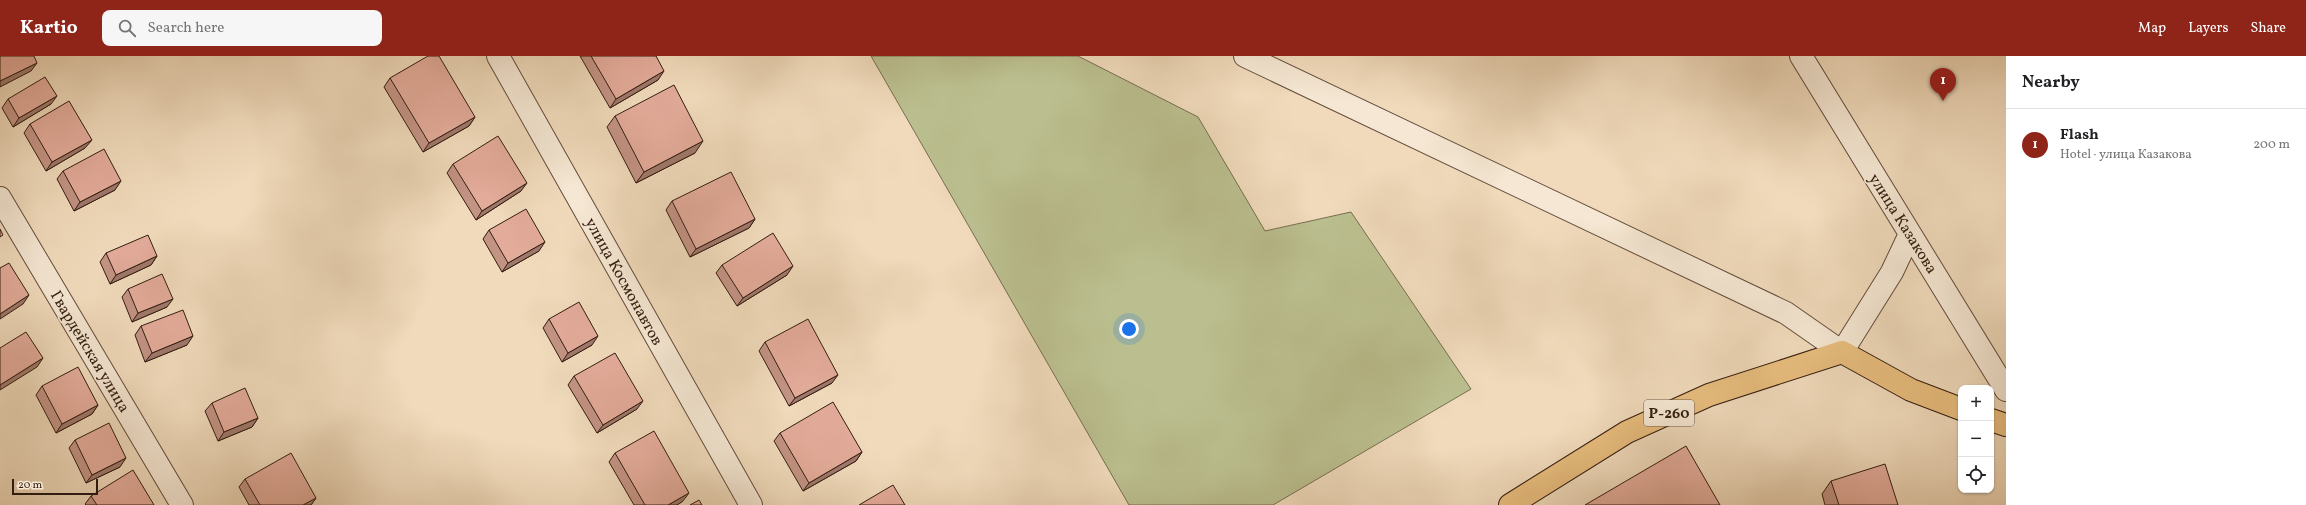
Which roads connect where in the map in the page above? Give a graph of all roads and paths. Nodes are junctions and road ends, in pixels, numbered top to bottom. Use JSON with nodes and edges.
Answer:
{"nodes":[{"id":1,"x":498,"y":56,"type":"edge"},
{"id":2,"x":1245,"y":56,"type":"edge"},
{"id":3,"x":1801,"y":56,"type":"edge"},
{"id":4,"x":0,"y":198,"type":"edge"},
{"id":5,"x":1910,"y":234,"type":"junction"},
{"id":6,"x":1842,"y":352,"type":"junction"},
{"id":7,"x":2006,"y":390,"type":"edge"},
{"id":8,"x":1958,"y":407,"type":"edge"},
{"id":9,"x":1994,"y":421,"type":"edge"},
{"id":10,"x":2006,"y":425,"type":"edge"},
{"id":11,"x":182,"y":505,"type":"edge"},
{"id":12,"x":751,"y":505,"type":"edge"},
{"id":13,"x":1510,"y":505,"type":"edge"}],
"edges":[{"from":1,"to":12,"type":"street","name":"улица Космонавтов"},
{"from":2,"to":6,"type":"street"},
{"from":3,"to":5,"type":"street","name":"улица Казакова"},
{"from":4,"to":11,"type":"street","name":"Гвардейская улица"},
{"from":5,"to":6,"type":"street"},
{"from":5,"to":7,"type":"street","name":"улица Казакова"},
{"from":6,"to":8,"type":"highway"},
{"from":6,"to":13,"type":"highway","number":"Р-260"},
{"from":9,"to":10,"type":"highway"}]}
